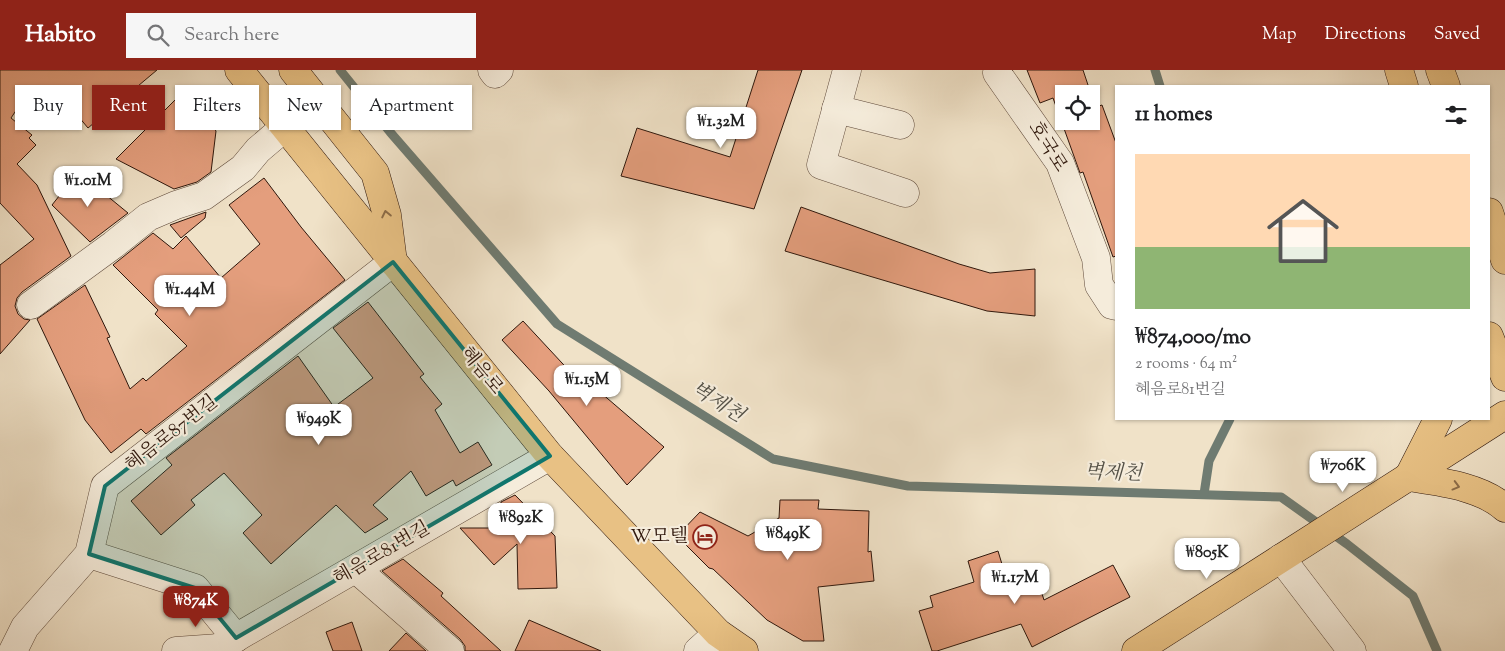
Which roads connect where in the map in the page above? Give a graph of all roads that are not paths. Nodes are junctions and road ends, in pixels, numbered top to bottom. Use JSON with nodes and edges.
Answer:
{"nodes":[{"id":1,"x":240,"y":70,"type":"edge"},
{"id":2,"x":293,"y":70,"type":"edge"},
{"id":3,"x":492,"y":70,"type":"edge"},
{"id":4,"x":499,"y":70,"type":"edge"},
{"id":5,"x":847,"y":70,"type":"edge"},
{"id":6,"x":998,"y":70,"type":"edge"},
{"id":7,"x":1399,"y":70,"type":"edge"},
{"id":8,"x":1440,"y":70,"type":"edge"},
{"id":9,"x":1404,"y":85,"type":"edge"},
{"id":10,"x":1446,"y":85,"type":"edge"},
{"id":11,"x":269,"y":107,"type":"edge"},
{"id":12,"x":836,"y":109,"type":"junction"},
{"id":13,"x":900,"y":125,"type":"dead end"},
{"id":14,"x":281,"y":130,"type":"edge"},
{"id":15,"x":287,"y":130,"type":"edge"},
{"id":16,"x":905,"y":193,"type":"dead end"},
{"id":17,"x":1490,"y":215,"type":"edge"},
{"id":18,"x":1106,"y":260,"type":"edge"},
{"id":19,"x":1505,"y":260,"type":"edge"},
{"id":20,"x":393,"y":262,"type":"junction"},
{"id":21,"x":31,"y":305,"type":"dead end"},
{"id":22,"x":1115,"y":306,"type":"edge"},
{"id":23,"x":1490,"y":339,"type":"edge"},
{"id":24,"x":1505,"y":377,"type":"edge"},
{"id":25,"x":1505,"y":415,"type":"edge"},
{"id":26,"x":1437,"y":420,"type":"edge"},
{"id":27,"x":550,"y":456,"type":"junction"},
{"id":28,"x":1408,"y":477,"type":"junction"},
{"id":29,"x":1505,"y":508,"type":"edge"},
{"id":30,"x":1291,"y":552,"type":"junction"},
{"id":31,"x":89,"y":554,"type":"junction"},
{"id":32,"x":356,"y":569,"type":"junction"},
{"id":33,"x":718,"y":633,"type":"junction"},
{"id":34,"x":223,"y":646,"type":"edge"},
{"id":35,"x":13,"y":651,"type":"edge"},
{"id":36,"x":176,"y":651,"type":"edge"},
{"id":37,"x":450,"y":651,"type":"edge"},
{"id":38,"x":698,"y":651,"type":"edge"},
{"id":39,"x":744,"y":651,"type":"edge"},
{"id":40,"x":1136,"y":651,"type":"edge"},
{"id":41,"x":1352,"y":651,"type":"edge"}],
"edges":[{"from":1,"to":11,"type":"main road","name":"혜음로"},
{"from":20,"to":2,"type":"main road","one_way":true},
{"from":3,"to":4,"type":"street"},
{"from":5,"to":12,"type":"street"},
{"from":6,"to":18,"type":"street","name":"호국로"},
{"from":7,"to":9,"type":"main road"},
{"from":8,"to":10,"type":"main road"},
{"from":12,"to":13,"type":"street"},
{"from":12,"to":16,"type":"street"},
{"from":14,"to":21,"type":"street"},
{"from":15,"to":20,"type":"main road","name":"혜음로"},
{"from":17,"to":19,"type":"main road"},
{"from":18,"to":22,"type":"street","name":"호국로"},
{"from":20,"to":27,"type":"main road","name":"혜음로"},
{"from":20,"to":31,"type":"street","name":"혜음로87번길"},
{"from":23,"to":24,"type":"main road"},
{"from":25,"to":28,"type":"main road"},
{"from":26,"to":28,"type":"main road"},
{"from":27,"to":32,"type":"street","name":"혜음로81번길"},
{"from":27,"to":33,"type":"main road","name":"혜음로"},
{"from":28,"to":29,"type":"main road","one_way":true},
{"from":28,"to":30,"type":"main road"},
{"from":30,"to":40,"type":"main road"},
{"from":30,"to":41,"type":"street"},
{"from":31,"to":34,"type":"street"},
{"from":31,"to":35,"type":"street","name":"혜음로87번길"},
{"from":32,"to":34,"type":"street","name":"혜음로81번길"},
{"from":32,"to":37,"type":"street"},
{"from":33,"to":38,"type":"street"},
{"from":33,"to":39,"type":"main road","name":"혜음로"},
{"from":34,"to":36,"type":"street"}]}
